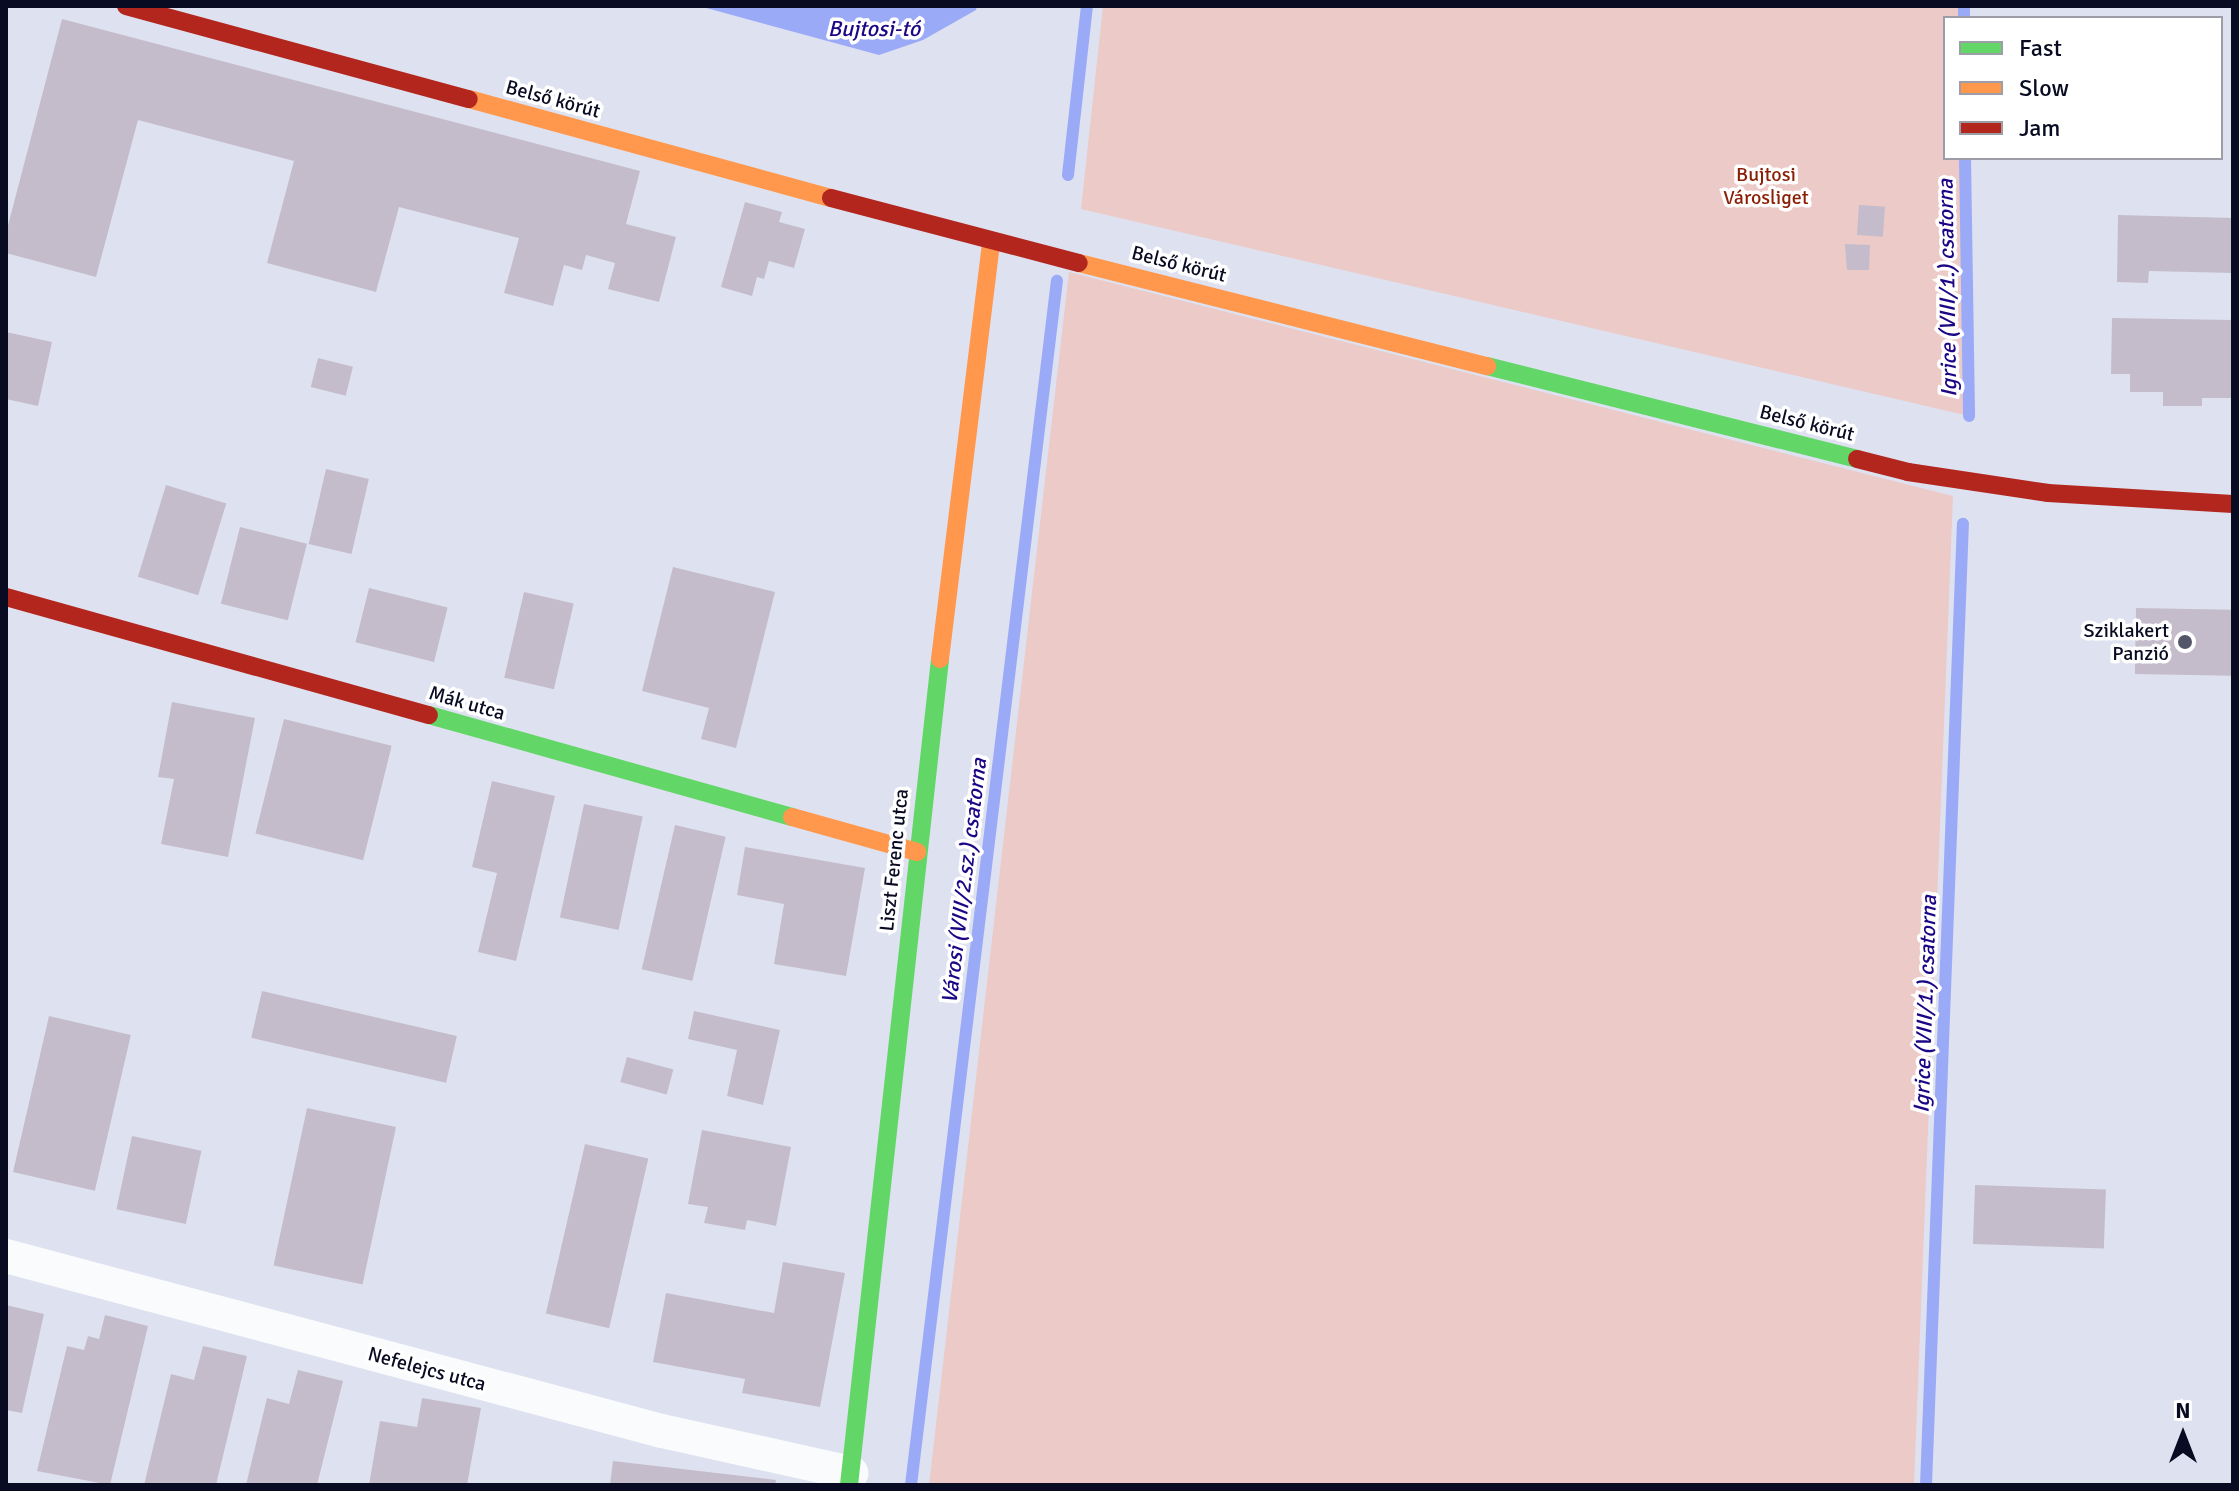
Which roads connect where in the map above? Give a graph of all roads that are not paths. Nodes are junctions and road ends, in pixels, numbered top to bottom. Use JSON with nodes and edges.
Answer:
{"nodes":[{"id":1,"x":126,"y":6,"type":"edge"},
{"id":2,"x":991,"y":241,"type":"junction"},
{"id":3,"x":2233,"y":504,"type":"edge"},
{"id":4,"x":6,"y":597,"type":"edge"},
{"id":5,"x":917,"y":852,"type":"junction"},
{"id":6,"x":6,"y":1256,"type":"edge"},
{"id":7,"x":850,"y":1479,"type":"edge"}],
"edges":[{"from":1,"to":2,"type":"street","name":"Belső körút"},
{"from":2,"to":3,"type":"street","name":"Belső körút"},
{"from":2,"to":5,"type":"street","name":"Liszt Ferenc utca"},
{"from":4,"to":5,"type":"street","name":"Mák utca"},
{"from":5,"to":7,"type":"street","name":"Liszt Ferenc utca"},
{"from":6,"to":7,"type":"street","name":"Nefelejcs utca"}]}
